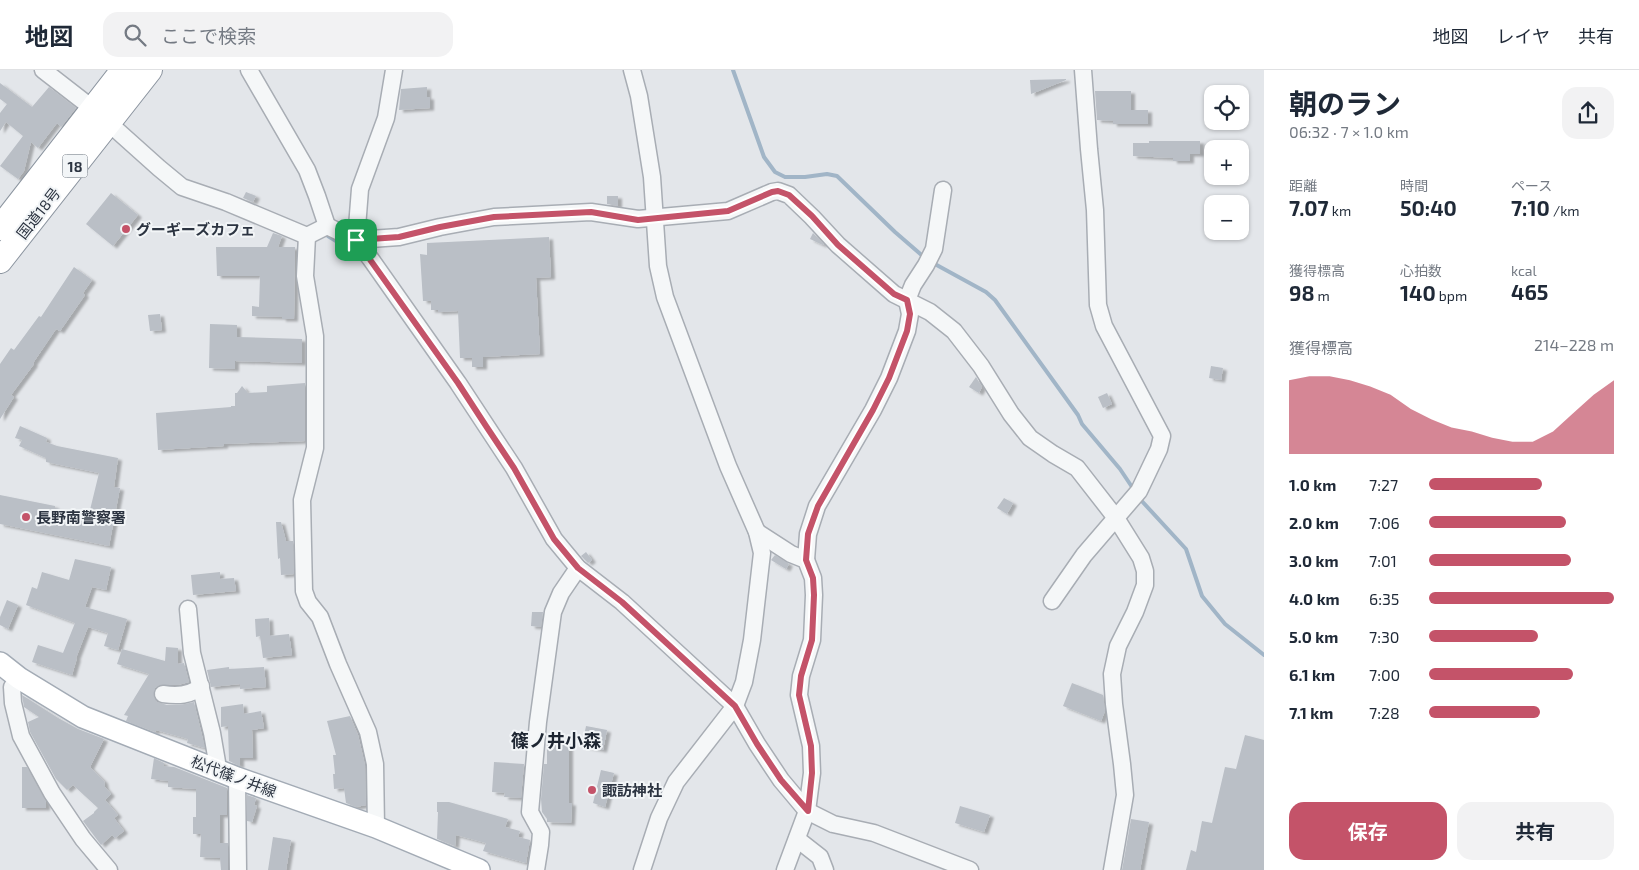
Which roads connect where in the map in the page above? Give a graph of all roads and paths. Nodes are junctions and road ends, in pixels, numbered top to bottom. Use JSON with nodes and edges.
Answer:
{"nodes":[{"id":1,"x":43,"y":70,"type":"edge"},
{"id":2,"x":123,"y":70,"type":"edge"},
{"id":3,"x":150,"y":70,"type":"edge"},
{"id":4,"x":249,"y":70,"type":"edge"},
{"id":5,"x":394,"y":70,"type":"edge"},
{"id":6,"x":632,"y":70,"type":"edge"},
{"id":7,"x":1083,"y":70,"type":"edge"},
{"id":8,"x":101,"y":115,"type":"junction"},
{"id":9,"x":943,"y":190,"type":"dead end"},
{"id":10,"x":655,"y":218,"type":"junction"},
{"id":11,"x":327,"y":226,"type":"junction"},
{"id":12,"x":0,"y":228,"type":"edge"},
{"id":13,"x":307,"y":236,"type":"junction"},
{"id":14,"x":356,"y":240,"type":"junction"},
{"id":15,"x":0,"y":262,"type":"edge"},
{"id":16,"x":907,"y":300,"type":"junction"},
{"id":17,"x":1116,"y":518,"type":"junction"},
{"id":18,"x":758,"y":532,"type":"junction"},
{"id":19,"x":806,"y":560,"type":"junction"},
{"id":20,"x":578,"y":568,"type":"junction"},
{"id":21,"x":1052,"y":602,"type":"dead end"},
{"id":22,"x":188,"y":609,"type":"dead end"},
{"id":23,"x":0,"y":662,"type":"edge"},
{"id":24,"x":19,"y":678,"type":"junction"},
{"id":25,"x":200,"y":686,"type":"junction"},
{"id":26,"x":163,"y":694,"type":"dead end"},
{"id":27,"x":735,"y":706,"type":"junction"},
{"id":28,"x":214,"y":769,"type":"junction"},
{"id":29,"x":237,"y":778,"type":"junction"},
{"id":30,"x":808,"y":811,"type":"junction"},
{"id":31,"x":376,"y":827,"type":"junction"},
{"id":32,"x":797,"y":839,"type":"junction"},
{"id":33,"x":109,"y":870,"type":"edge"},
{"id":34,"x":238,"y":870,"type":"edge"},
{"id":35,"x":479,"y":870,"type":"edge"},
{"id":36,"x":536,"y":870,"type":"edge"},
{"id":37,"x":642,"y":870,"type":"edge"},
{"id":38,"x":785,"y":870,"type":"edge"},
{"id":39,"x":825,"y":870,"type":"edge"},
{"id":40,"x":970,"y":870,"type":"edge"},
{"id":41,"x":1112,"y":870,"type":"edge"}],
"edges":[{"from":1,"to":8,"type":"street"},
{"from":2,"to":8,"type":"highway","name":"国道18号","number":"18"},
{"from":3,"to":8,"type":"highway","name":"国道18号","number":"18"},
{"from":4,"to":11,"type":"street"},
{"from":5,"to":14,"type":"street"},
{"from":6,"to":10,"type":"street"},
{"from":7,"to":17,"type":"street"},
{"from":8,"to":12,"type":"highway","name":"国道18号","number":"18"},
{"from":8,"to":13,"type":"street"},
{"from":8,"to":15,"type":"highway","name":"国道18号","number":"18"},
{"from":9,"to":16,"type":"street"},
{"from":10,"to":14,"type":"street"},
{"from":10,"to":16,"type":"street"},
{"from":10,"to":18,"type":"street"},
{"from":11,"to":13,"type":"street"},
{"from":11,"to":14,"type":"street"},
{"from":13,"to":31,"type":"street"},
{"from":14,"to":20,"type":"street"},
{"from":16,"to":17,"type":"street"},
{"from":16,"to":19,"type":"street"},
{"from":17,"to":21,"type":"street"},
{"from":17,"to":41,"type":"street"},
{"from":18,"to":19,"type":"street"},
{"from":18,"to":27,"type":"street"},
{"from":19,"to":30,"type":"street"},
{"from":20,"to":27,"type":"street"},
{"from":20,"to":36,"type":"street"},
{"from":22,"to":25,"type":"street"},
{"from":23,"to":24,"type":"main road","name":"松代篠ノ井線"},
{"from":24,"to":28,"type":"main road","name":"松代篠ノ井線"},
{"from":24,"to":33,"type":"street"},
{"from":25,"to":26,"type":"street"},
{"from":25,"to":28,"type":"street"},
{"from":27,"to":30,"type":"street"},
{"from":27,"to":37,"type":"street"},
{"from":28,"to":29,"type":"main road","name":"松代篠ノ井線"},
{"from":29,"to":31,"type":"main road","name":"松代篠ノ井線"},
{"from":29,"to":34,"type":"street"},
{"from":30,"to":32,"type":"street"},
{"from":30,"to":40,"type":"street"},
{"from":31,"to":35,"type":"main road","name":"松代篠ノ井線"},
{"from":32,"to":38,"type":"street"},
{"from":32,"to":39,"type":"street"}]}
